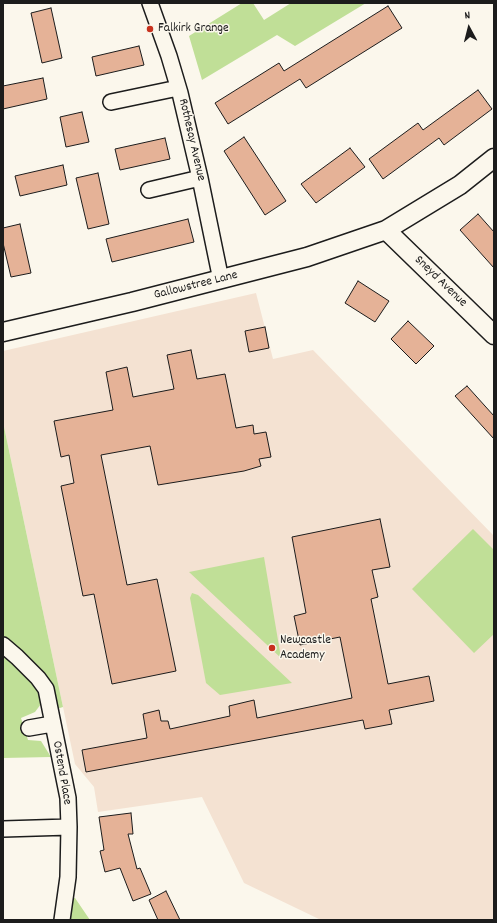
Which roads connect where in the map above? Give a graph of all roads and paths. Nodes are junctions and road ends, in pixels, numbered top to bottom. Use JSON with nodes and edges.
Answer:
{"nodes":[{"id":1,"x":150,"y":3,"type":"edge"},
{"id":2,"x":178,"y":88,"type":"junction"},
{"id":3,"x":111,"y":102,"type":"dead end"},
{"id":4,"x":494,"y":158,"type":"edge"},
{"id":5,"x":200,"y":178,"type":"junction"},
{"id":6,"x":150,"y":190,"type":"dead end"},
{"id":7,"x":386,"y":230,"type":"junction"},
{"id":8,"x":221,"y":280,"type":"junction"},
{"id":9,"x":3,"y":332,"type":"edge"},
{"id":10,"x":494,"y":335,"type":"edge"},
{"id":11,"x":3,"y":645,"type":"edge"},
{"id":12,"x":52,"y":724,"type":"junction"},
{"id":13,"x":29,"y":728,"type":"dead end"},
{"id":14,"x":69,"y":827,"type":"junction"},
{"id":15,"x":3,"y":829,"type":"edge"},
{"id":16,"x":62,"y":920,"type":"edge"}],
"edges":[{"from":1,"to":2,"type":"street","name":"Rothesay Avenue"},
{"from":2,"to":3,"type":"street"},
{"from":2,"to":5,"type":"street","name":"Rothesay Avenue"},
{"from":4,"to":7,"type":"street","name":"Gallowstree Lane"},
{"from":5,"to":6,"type":"street"},
{"from":5,"to":8,"type":"street","name":"Rothesay Avenue"},
{"from":7,"to":8,"type":"street","name":"Gallowstree Lane"},
{"from":7,"to":10,"type":"street","name":"Sneyd Avenue"},
{"from":8,"to":9,"type":"street","name":"Gallowstree Lane"},
{"from":11,"to":12,"type":"street","name":"Ostend Place"},
{"from":12,"to":13,"type":"street"},
{"from":12,"to":14,"type":"street","name":"Ostend Place"},
{"from":14,"to":15,"type":"street"},
{"from":14,"to":16,"type":"street","name":"Ostend Place"}]}
